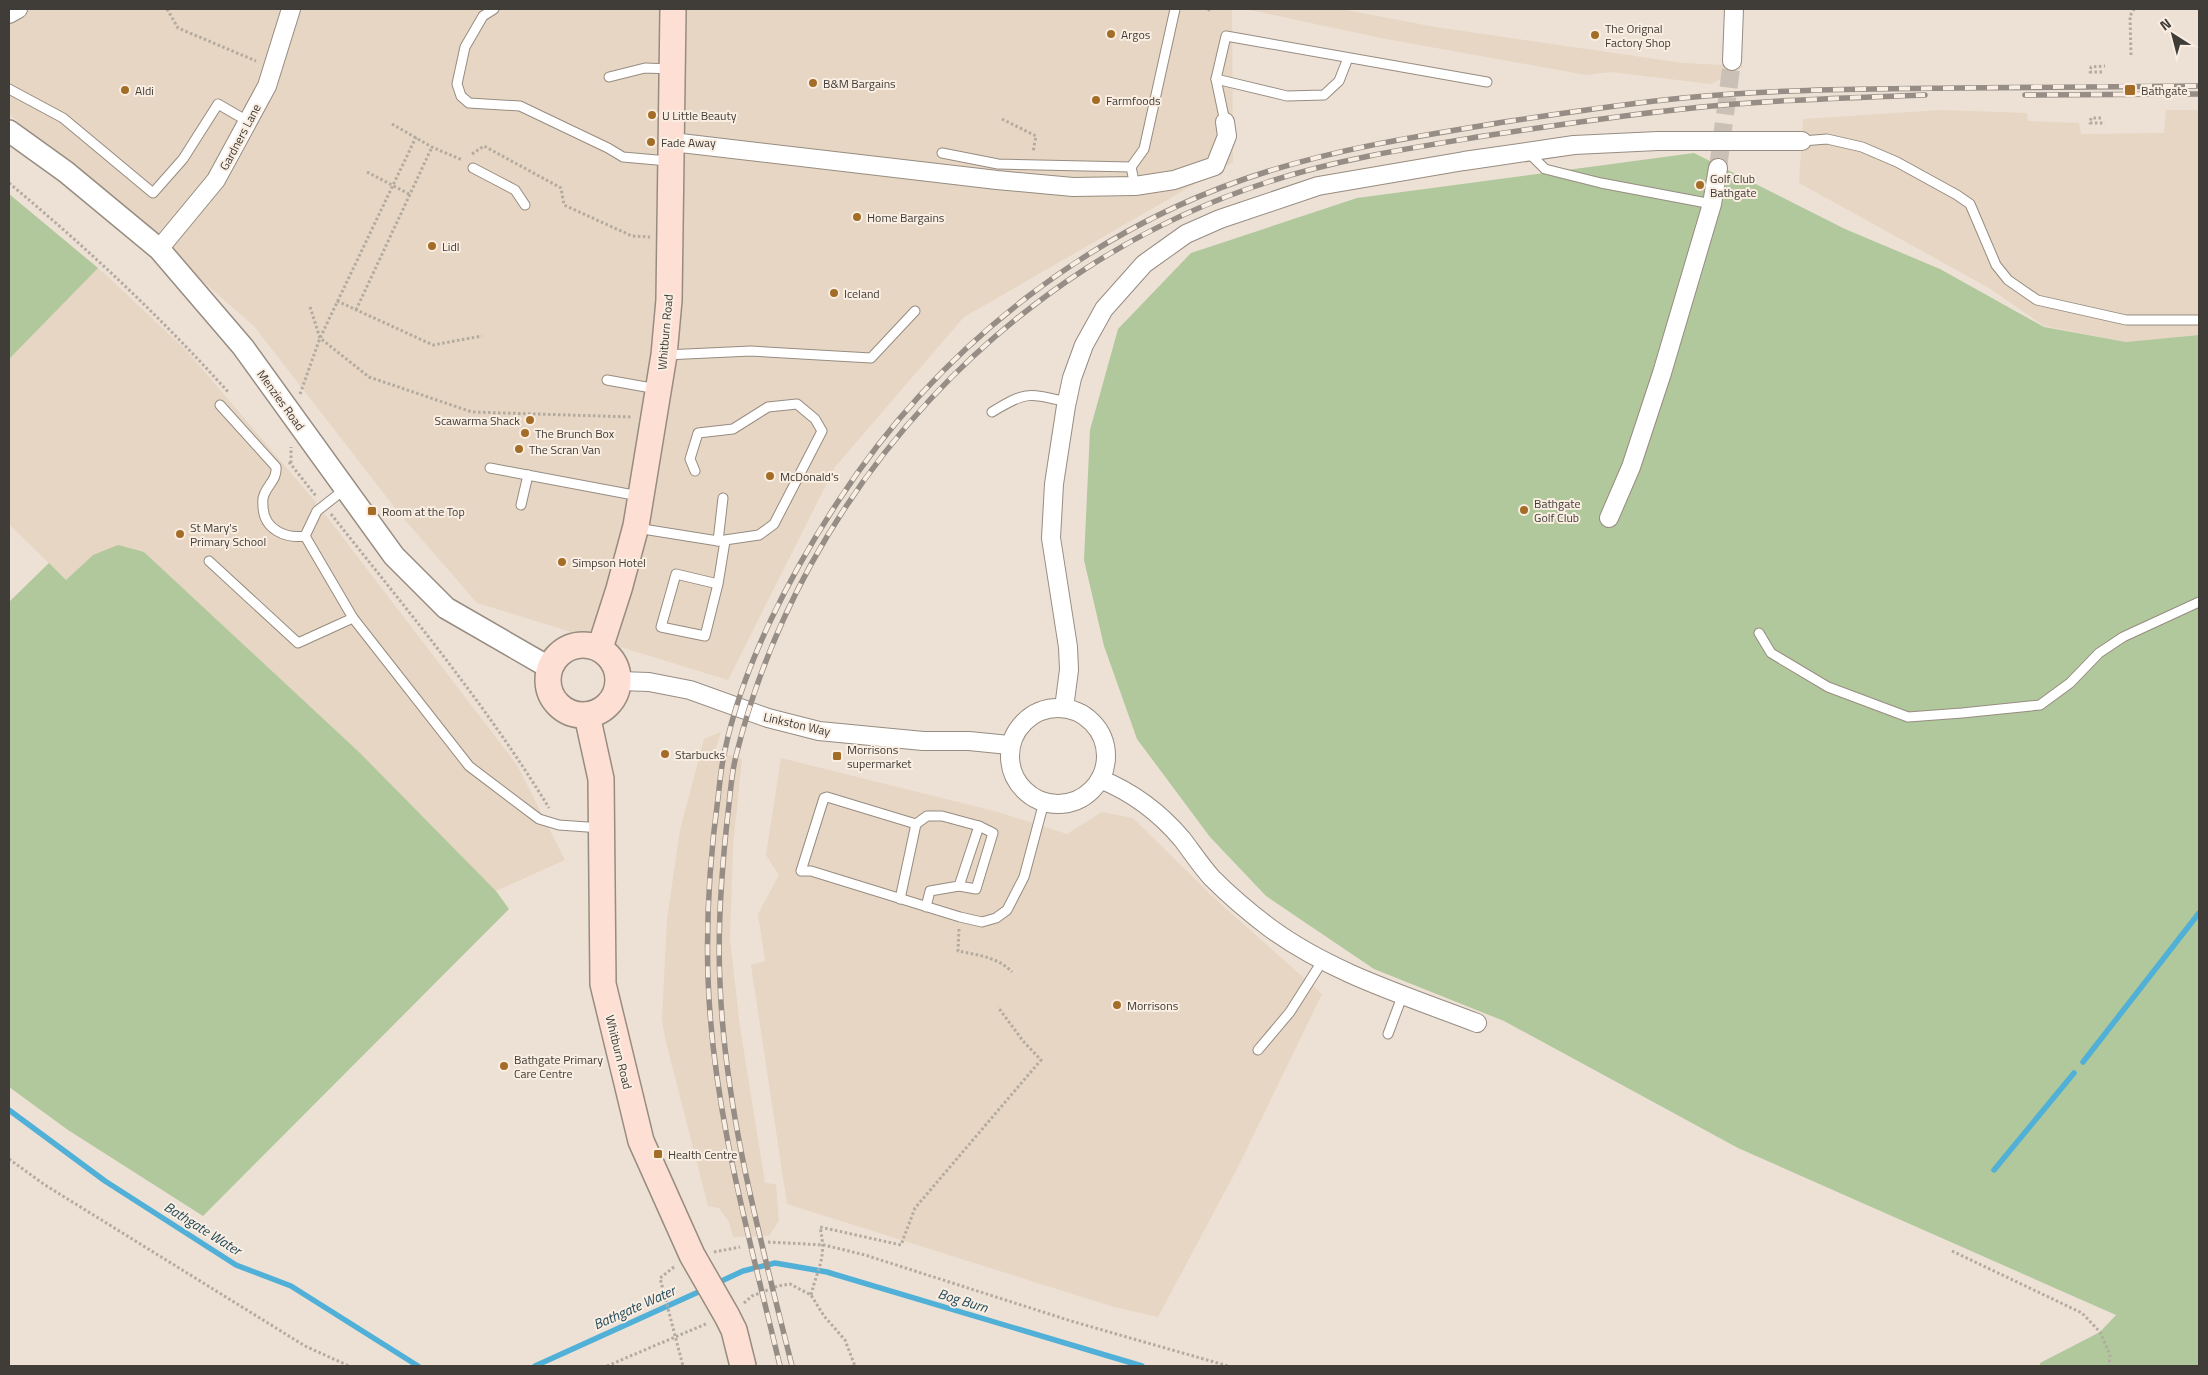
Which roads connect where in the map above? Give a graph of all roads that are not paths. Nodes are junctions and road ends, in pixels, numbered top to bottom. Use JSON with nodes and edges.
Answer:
{"nodes":[{"id":1,"x":18,"y":9,"type":"edge"},
{"id":2,"x":291,"y":9,"type":"edge"},
{"id":3,"x":494,"y":9,"type":"edge"},
{"id":4,"x":673,"y":9,"type":"edge"},
{"id":5,"x":1175,"y":9,"type":"edge"},
{"id":6,"x":1734,"y":9,"type":"edge"},
{"id":7,"x":9,"y":14,"type":"edge"},
{"id":8,"x":1348,"y":58,"type":"junction"},
{"id":9,"x":1732,"y":61,"type":"tunnel mouth"},
{"id":10,"x":671,"y":69,"type":"junction"},
{"id":11,"x":609,"y":76,"type":"dead end"},
{"id":12,"x":1216,"y":79,"type":"junction"},
{"id":13,"x":1487,"y":82,"type":"dead end"},
{"id":14,"x":10,"y":89,"type":"edge"},
{"id":15,"x":249,"y":122,"type":"junction"},
{"id":16,"x":1225,"y":122,"type":"joint"},
{"id":17,"x":9,"y":131,"type":"edge"},
{"id":18,"x":1802,"y":140,"type":"joint"},
{"id":19,"x":1527,"y":151,"type":"junction"},
{"id":20,"x":672,"y":152,"type":"junction"},
{"id":21,"x":942,"y":153,"type":"dead end"},
{"id":22,"x":1131,"y":167,"type":"junction"},
{"id":23,"x":473,"y":168,"type":"dead end"},
{"id":24,"x":1718,"y":168,"type":"tunnel mouth"},
{"id":25,"x":998,"y":172,"type":"junction"},
{"id":26,"x":1135,"y":186,"type":"junction"},
{"id":27,"x":1712,"y":204,"type":"junction"},
{"id":28,"x":525,"y":205,"type":"dead end"},
{"id":29,"x":158,"y":249,"type":"junction"},
{"id":30,"x":915,"y":311,"type":"dead end"},
{"id":31,"x":2199,"y":320,"type":"edge"},
{"id":32,"x":664,"y":355,"type":"junction"},
{"id":33,"x":607,"y":380,"type":"dead end"},
{"id":34,"x":660,"y":390,"type":"junction"},
{"id":35,"x":1067,"y":402,"type":"junction"},
{"id":36,"x":220,"y":405,"type":"dead end"},
{"id":37,"x":992,"y":412,"type":"dead end"},
{"id":38,"x":490,"y":468,"type":"dead end"},
{"id":39,"x":695,"y":470,"type":"dead end"},
{"id":40,"x":528,"y":475,"type":"junction"},
{"id":41,"x":346,"y":489,"type":"junction"},
{"id":42,"x":642,"y":497,"type":"junction"},
{"id":43,"x":723,"y":498,"type":"dead end"},
{"id":44,"x":520,"y":505,"type":"dead end"},
{"id":45,"x":1608,"y":518,"type":"dead end"},
{"id":46,"x":636,"y":526,"type":"junction"},
{"id":47,"x":305,"y":536,"type":"junction"},
{"id":48,"x":722,"y":541,"type":"junction"},
{"id":49,"x":209,"y":561,"type":"dead end"},
{"id":50,"x":718,"y":584,"type":"junction"},
{"id":51,"x":2199,"y":602,"type":"edge"},
{"id":52,"x":353,"y":618,"type":"junction"},
{"id":53,"x":1759,"y":633,"type":"dead end"},
{"id":54,"x":600,"y":648,"type":"junction"},
{"id":55,"x":550,"y":668,"type":"junction"},
{"id":56,"x":618,"y":681,"type":"junction"},
{"id":57,"x":1064,"y":708,"type":"junction"},
{"id":58,"x":588,"y":715,"type":"junction"},
{"id":59,"x":1009,"y":745,"type":"junction"},
{"id":60,"x":1100,"y":779,"type":"junction"},
{"id":61,"x":1044,"y":802,"type":"junction"},
{"id":62,"x":916,"y":824,"type":"junction"},
{"id":63,"x":979,"y":826,"type":"junction"},
{"id":64,"x":601,"y":828,"type":"junction"},
{"id":65,"x":959,"y":886,"type":"junction"},
{"id":66,"x":900,"y":899,"type":"junction"},
{"id":67,"x":926,"y":907,"type":"junction"},
{"id":68,"x":1323,"y":960,"type":"junction"},
{"id":69,"x":1402,"y":994,"type":"junction"},
{"id":70,"x":1477,"y":1023,"type":"dead end"},
{"id":71,"x":1388,"y":1034,"type":"dead end"},
{"id":72,"x":1258,"y":1050,"type":"dead end"},
{"id":73,"x":743,"y":1366,"type":"edge"}],
"edges":[{"from":1,"to":7,"type":"street"},
{"from":2,"to":15,"type":"street","name":"Gardners Lane"},
{"from":3,"to":20,"type":"lane"},
{"from":4,"to":10,"type":"main road","name":"Whitburn Road"},
{"from":5,"to":22,"type":"lane"},
{"from":6,"to":9,"type":"street"},
{"from":8,"to":12,"type":"lane"},
{"from":8,"to":12,"type":"lane"},
{"from":8,"to":13,"type":"lane"},
{"from":10,"to":11,"type":"lane"},
{"from":10,"to":20,"type":"main road","name":"Whitburn Road"},
{"from":12,"to":16,"type":"lane"},
{"from":14,"to":15,"type":"lane"},
{"from":15,"to":29,"type":"street","name":"Gardners Lane"},
{"from":16,"to":26,"type":"street"},
{"from":17,"to":29,"type":"street","name":"Menzies Road"},
{"from":18,"to":19,"type":"street"},
{"from":18,"to":31,"type":"lane"},
{"from":19,"to":27,"type":"lane"},
{"from":19,"to":35,"type":"street"},
{"from":20,"to":25,"type":"street"},
{"from":20,"to":32,"type":"main road","name":"Whitburn Road"},
{"from":21,"to":25,"type":"lane"},
{"from":22,"to":25,"type":"lane"},
{"from":22,"to":26,"type":"lane"},
{"from":23,"to":28,"type":"lane"},
{"from":24,"to":27,"type":"street"},
{"from":25,"to":26,"type":"street"},
{"from":27,"to":45,"type":"street"},
{"from":29,"to":41,"type":"street","name":"Menzies Road"},
{"from":30,"to":32,"type":"lane"},
{"from":32,"to":34,"type":"main road","name":"Whitburn Road"},
{"from":33,"to":34,"type":"lane"},
{"from":34,"to":42,"type":"main road","name":"Whitburn Road"},
{"from":35,"to":37,"type":"lane"},
{"from":35,"to":57,"type":"street"},
{"from":36,"to":47,"type":"lane"},
{"from":38,"to":40,"type":"lane"},
{"from":39,"to":48,"type":"lane"},
{"from":40,"to":42,"type":"lane"},
{"from":40,"to":44,"type":"lane"},
{"from":41,"to":47,"type":"lane"},
{"from":41,"to":55,"type":"street","name":"Menzies Road"},
{"from":42,"to":46,"type":"main road","name":"Whitburn Road"},
{"from":43,"to":48,"type":"lane"},
{"from":46,"to":48,"type":"lane"},
{"from":46,"to":54,"type":"main road","name":"Whitburn Road"},
{"from":47,"to":52,"type":"lane"},
{"from":48,"to":50,"type":"lane"},
{"from":49,"to":52,"type":"lane"},
{"from":50,"to":50,"type":"lane"},
{"from":51,"to":53,"type":"lane"},
{"from":52,"to":64,"type":"lane"},
{"from":54,"to":55,"type":"main road"},
{"from":54,"to":56,"type":"main road"},
{"from":55,"to":58,"type":"main road"},
{"from":56,"to":58,"type":"main road"},
{"from":56,"to":59,"type":"street","name":"Linkston Way"},
{"from":57,"to":59,"type":"street"},
{"from":57,"to":60,"type":"street"},
{"from":58,"to":64,"type":"main road","name":"Whitburn Road"},
{"from":59,"to":61,"type":"street"},
{"from":60,"to":61,"type":"street"},
{"from":60,"to":68,"type":"street"},
{"from":61,"to":67,"type":"lane"},
{"from":62,"to":63,"type":"lane"},
{"from":62,"to":66,"type":"lane"},
{"from":62,"to":66,"type":"lane"},
{"from":63,"to":65,"type":"lane"},
{"from":63,"to":65,"type":"lane"},
{"from":64,"to":73,"type":"main road","name":"Whitburn Road"},
{"from":65,"to":67,"type":"lane"},
{"from":66,"to":67,"type":"lane"},
{"from":68,"to":69,"type":"street"},
{"from":68,"to":72,"type":"lane"},
{"from":69,"to":70,"type":"street"},
{"from":69,"to":71,"type":"lane"}]}
